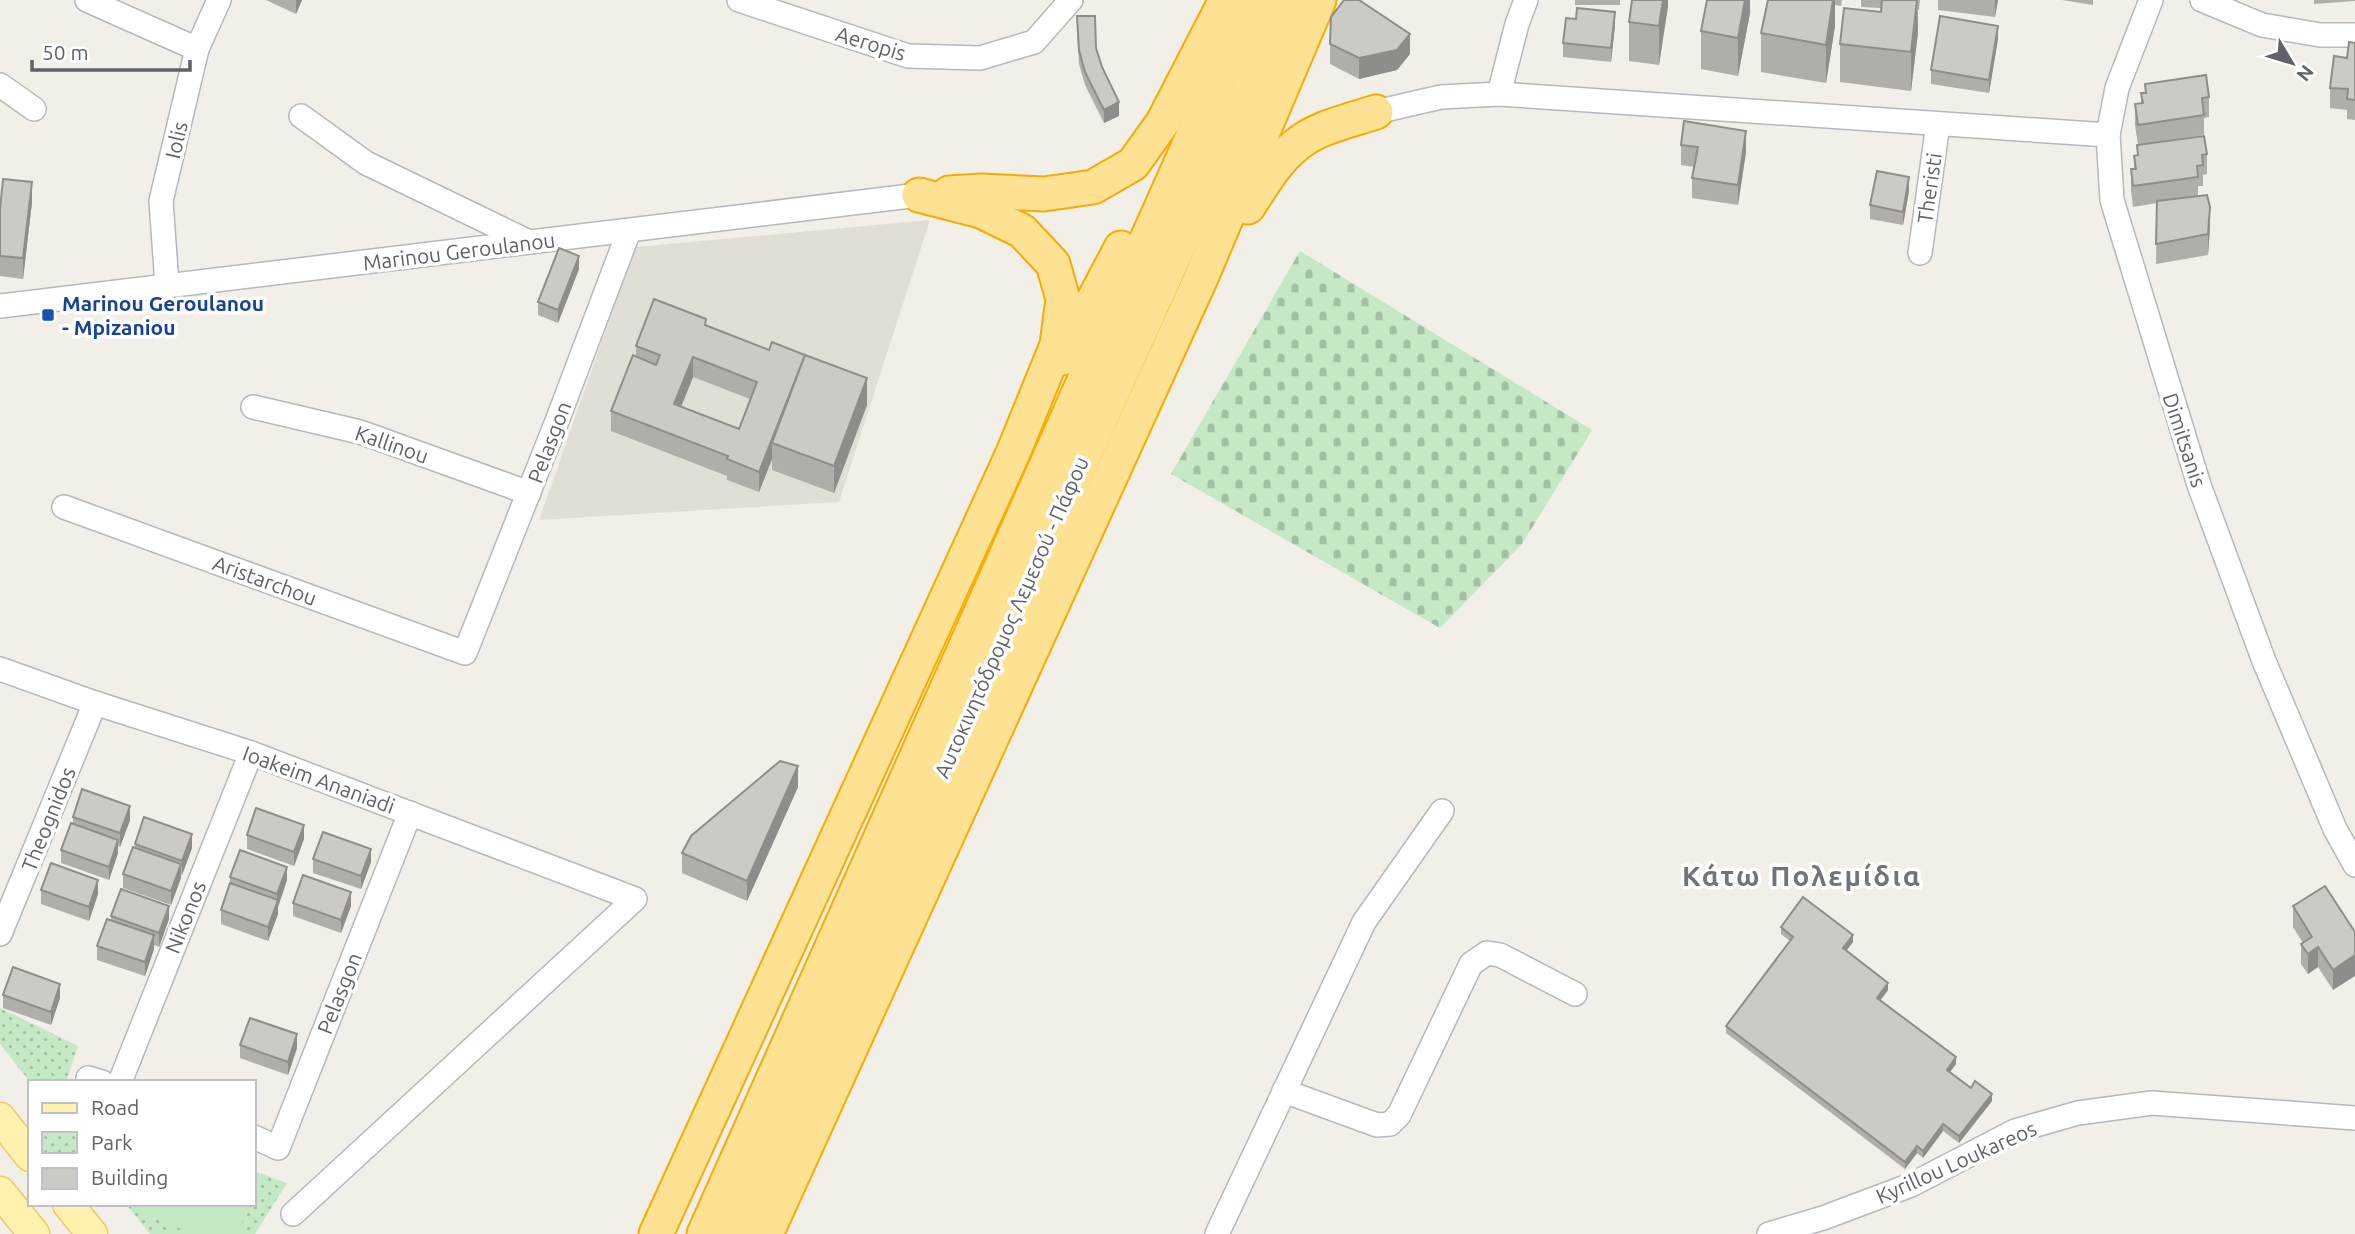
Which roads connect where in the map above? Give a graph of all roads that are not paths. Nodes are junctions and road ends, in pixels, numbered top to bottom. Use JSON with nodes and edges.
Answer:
{"nodes":[{"id":1,"x":87,"y":0,"type":"edge"},
{"id":2,"x":219,"y":0,"type":"edge"},
{"id":3,"x":739,"y":0,"type":"edge"},
{"id":4,"x":1071,"y":0,"type":"edge"},
{"id":5,"x":1226,"y":0,"type":"edge"},
{"id":6,"x":1256,"y":0,"type":"edge"},
{"id":7,"x":1290,"y":0,"type":"edge"},
{"id":8,"x":1319,"y":0,"type":"edge"},
{"id":9,"x":1526,"y":0,"type":"edge"},
{"id":10,"x":2151,"y":0,"type":"edge"},
{"id":11,"x":2202,"y":0,"type":"edge"},
{"id":12,"x":2355,"y":35,"type":"edge"},
{"id":13,"x":197,"y":49,"type":"junction"},
{"id":14,"x":1221,"y":73,"type":"junction"},
{"id":15,"x":0,"y":85,"type":"edge"},
{"id":16,"x":1499,"y":94,"type":"junction"},
{"id":17,"x":34,"y":110,"type":"dead end"},
{"id":18,"x":1376,"y":112,"type":"joint"},
{"id":19,"x":301,"y":116,"type":"dead end"},
{"id":20,"x":1938,"y":124,"type":"junction"},
{"id":21,"x":2108,"y":135,"type":"junction"},
{"id":22,"x":919,"y":195,"type":"junction"},
{"id":23,"x":629,"y":231,"type":"junction"},
{"id":24,"x":529,"y":242,"type":"junction"},
{"id":25,"x":1920,"y":253,"type":"dead end"},
{"id":26,"x":1200,"y":280,"type":"junction"},
{"id":27,"x":167,"y":285,"type":"junction"},
{"id":28,"x":0,"y":306,"type":"edge"},
{"id":29,"x":253,"y":407,"type":"dead end"},
{"id":30,"x":1013,"y":453,"type":"junction"},
{"id":31,"x":529,"y":493,"type":"junction"},
{"id":32,"x":64,"y":507,"type":"dead end"},
{"id":33,"x":465,"y":653,"type":"joint"},
{"id":34,"x":0,"y":669,"type":"edge"},
{"id":35,"x":95,"y":703,"type":"junction"},
{"id":36,"x":251,"y":753,"type":"junction"},
{"id":37,"x":1442,"y":811,"type":"dead end"},
{"id":38,"x":410,"y":813,"type":"junction"},
{"id":39,"x":2355,"y":866,"type":"edge"},
{"id":40,"x":0,"y":934,"type":"edge"},
{"id":41,"x":1575,"y":994,"type":"dead end"},
{"id":42,"x":121,"y":1080,"type":"edge"},
{"id":43,"x":1284,"y":1091,"type":"junction"},
{"id":44,"x":0,"y":1118,"type":"edge"},
{"id":45,"x":2355,"y":1118,"type":"edge"},
{"id":46,"x":256,"y":1139,"type":"edge"},
{"id":47,"x":28,"y":1153,"type":"edge"},
{"id":48,"x":0,"y":1192,"type":"edge"},
{"id":49,"x":70,"y":1206,"type":"edge"},
{"id":50,"x":293,"y":1214,"type":"dead end"},
{"id":51,"x":34,"y":1234,"type":"edge"},
{"id":52,"x":92,"y":1234,"type":"edge"},
{"id":53,"x":656,"y":1234,"type":"edge"},
{"id":54,"x":704,"y":1234,"type":"edge"},
{"id":55,"x":732,"y":1234,"type":"edge"},
{"id":56,"x":766,"y":1234,"type":"edge"},
{"id":57,"x":1217,"y":1234,"type":"edge"},
{"id":58,"x":1769,"y":1234,"type":"edge"}],
"edges":[{"from":1,"to":13,"type":"street"},
{"from":2,"to":13,"type":"street","name":"Iolis"},
{"from":3,"to":4,"type":"street","name":"Aeropis"},
{"from":5,"to":22,"type":"highway"},
{"from":6,"to":14,"type":"highway","name":"Αυτοκινητόδρομος Λεμεσού - Πάφου"},
{"from":7,"to":55,"type":"highway","name":"Αυτοκινητόδρομος Λεμεσού - Πάφου"},
{"from":8,"to":26,"type":"highway"},
{"from":9,"to":16,"type":"street"},
{"from":10,"to":21,"type":"street","name":"Dimitsanis"},
{"from":11,"to":12,"type":"street"},
{"from":13,"to":27,"type":"street","name":"Iolis"},
{"from":14,"to":30,"type":"highway"},
{"from":14,"to":54,"type":"highway","name":"Αυτοκινητόδρομος Λεμεσού - Πάφου"},
{"from":15,"to":17,"type":"street"},
{"from":16,"to":18,"type":"street"},
{"from":16,"to":20,"type":"street"},
{"from":18,"to":26,"type":"highway"},
{"from":19,"to":24,"type":"street"},
{"from":20,"to":21,"type":"street"},
{"from":20,"to":25,"type":"street","name":"Theristi"},
{"from":21,"to":39,"type":"street","name":"Dimitsanis"},
{"from":22,"to":23,"type":"street","name":"Marinou Geroulanou"},
{"from":22,"to":30,"type":"highway"},
{"from":23,"to":24,"type":"street","name":"Marinou Geroulanou"},
{"from":23,"to":31,"type":"street","name":"Pelasgon"},
{"from":24,"to":27,"type":"street","name":"Marinou Geroulanou"},
{"from":26,"to":56,"type":"highway"},
{"from":27,"to":28,"type":"street","name":"Marinou Geroulanou"},
{"from":29,"to":31,"type":"street","name":"Kallinou"},
{"from":30,"to":53,"type":"highway"},
{"from":31,"to":33,"type":"street","name":"Pelasgon"},
{"from":32,"to":33,"type":"street","name":"Aristarchou"},
{"from":34,"to":35,"type":"street","name":"Ioakeim Ananiadi"},
{"from":35,"to":36,"type":"street","name":"Ioakeim Ananiadi"},
{"from":35,"to":40,"type":"street","name":"Theognidos"},
{"from":36,"to":38,"type":"street","name":"Ioakeim Ananiadi"},
{"from":36,"to":42,"type":"street","name":"Nikonos"},
{"from":37,"to":43,"type":"street"},
{"from":38,"to":46,"type":"street","name":"Pelasgon"},
{"from":38,"to":50,"type":"street","name":"Ioakeim Ananiadi"},
{"from":41,"to":43,"type":"street"},
{"from":43,"to":57,"type":"street"},
{"from":44,"to":47,"type":"main road"},
{"from":45,"to":58,"type":"street","name":"Kyrillou Loukareos"},
{"from":48,"to":51,"type":"main road"},
{"from":49,"to":52,"type":"main road"}]}
